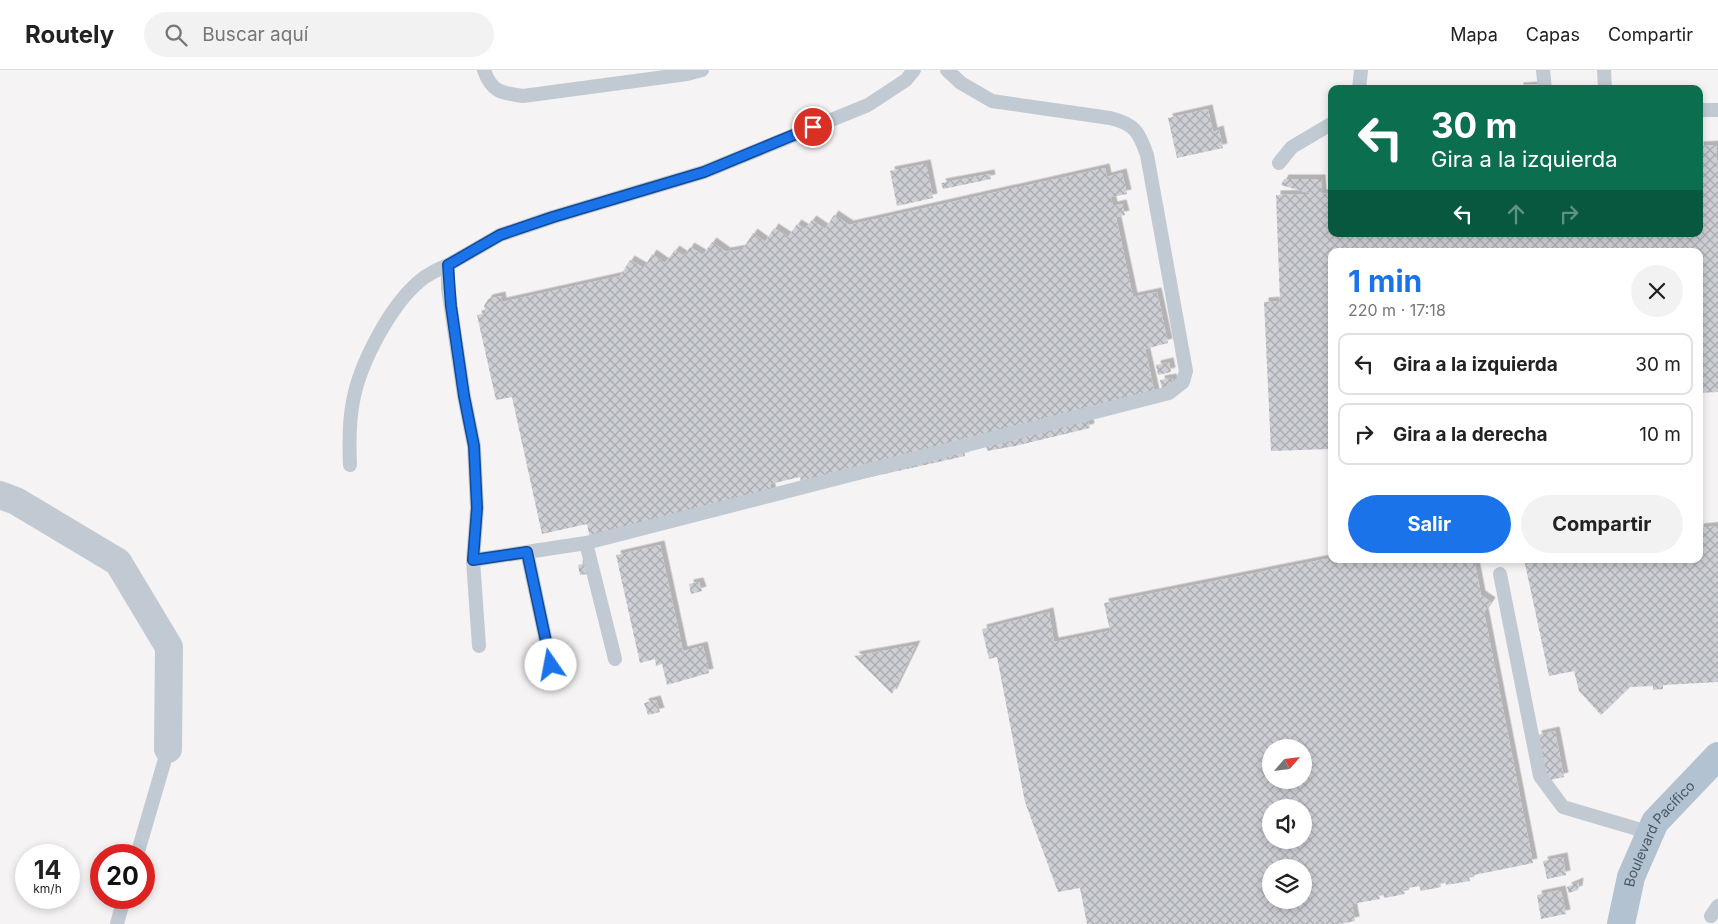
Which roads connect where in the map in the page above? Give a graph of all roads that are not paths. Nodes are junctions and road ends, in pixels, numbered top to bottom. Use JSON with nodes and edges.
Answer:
{"nodes":[{"id":1,"x":484,"y":70,"type":"edge"},
{"id":2,"x":702,"y":70,"type":"edge"},
{"id":3,"x":914,"y":70,"type":"edge"},
{"id":4,"x":947,"y":70,"type":"edge"},
{"id":5,"x":1361,"y":70,"type":"edge"},
{"id":6,"x":1543,"y":70,"type":"edge"},
{"id":7,"x":1604,"y":70,"type":"edge"},
{"id":8,"x":1359,"y":85,"type":"edge"},
{"id":9,"x":1545,"y":85,"type":"edge"},
{"id":10,"x":1605,"y":85,"type":"edge"},
{"id":11,"x":1703,"y":110,"type":"edge"},
{"id":12,"x":1718,"y":110,"type":"edge"},
{"id":13,"x":1328,"y":126,"type":"edge"},
{"id":14,"x":1279,"y":163,"type":"dead end"},
{"id":15,"x":448,"y":265,"type":"junction"},
{"id":16,"x":350,"y":466,"type":"dead end"},
{"id":17,"x":0,"y":495,"type":"edge"},
{"id":18,"x":586,"y":543,"type":"junction"},
{"id":19,"x":527,"y":552,"type":"junction"},
{"id":20,"x":473,"y":560,"type":"junction"},
{"id":21,"x":1500,"y":574,"type":"dead end"},
{"id":22,"x":479,"y":646,"type":"dead end"},
{"id":23,"x":615,"y":659,"type":"dead end"},
{"id":24,"x":551,"y":665,"type":"dead end"},
{"id":25,"x":168,"y":749,"type":"joint"},
{"id":26,"x":1718,"y":756,"type":"edge"},
{"id":27,"x":1650,"y":834,"type":"junction"},
{"id":28,"x":140,"y":844,"type":"edge"},
{"id":29,"x":121,"y":909,"type":"edge"},
{"id":30,"x":117,"y":924,"type":"edge"},
{"id":31,"x":1621,"y":924,"type":"edge"}],
"edges":[{"from":1,"to":2,"type":"lane"},
{"from":3,"to":15,"type":"lane"},
{"from":4,"to":18,"type":"lane"},
{"from":5,"to":8,"type":"lane"},
{"from":6,"to":9,"type":"lane"},
{"from":7,"to":10,"type":"lane"},
{"from":11,"to":12,"type":"lane"},
{"from":13,"to":14,"type":"lane"},
{"from":15,"to":16,"type":"lane"},
{"from":15,"to":20,"type":"lane"},
{"from":17,"to":25,"type":"street"},
{"from":18,"to":19,"type":"lane"},
{"from":18,"to":23,"type":"lane"},
{"from":19,"to":20,"type":"lane"},
{"from":19,"to":24,"type":"lane"},
{"from":20,"to":22,"type":"lane"},
{"from":21,"to":27,"type":"lane"},
{"from":25,"to":28,"type":"lane"},
{"from":26,"to":27,"type":"main road","name":"Boulevard Pacífico"},
{"from":27,"to":31,"type":"main road","name":"Boulevard Pacífico"},
{"from":29,"to":30,"type":"lane"}]}
